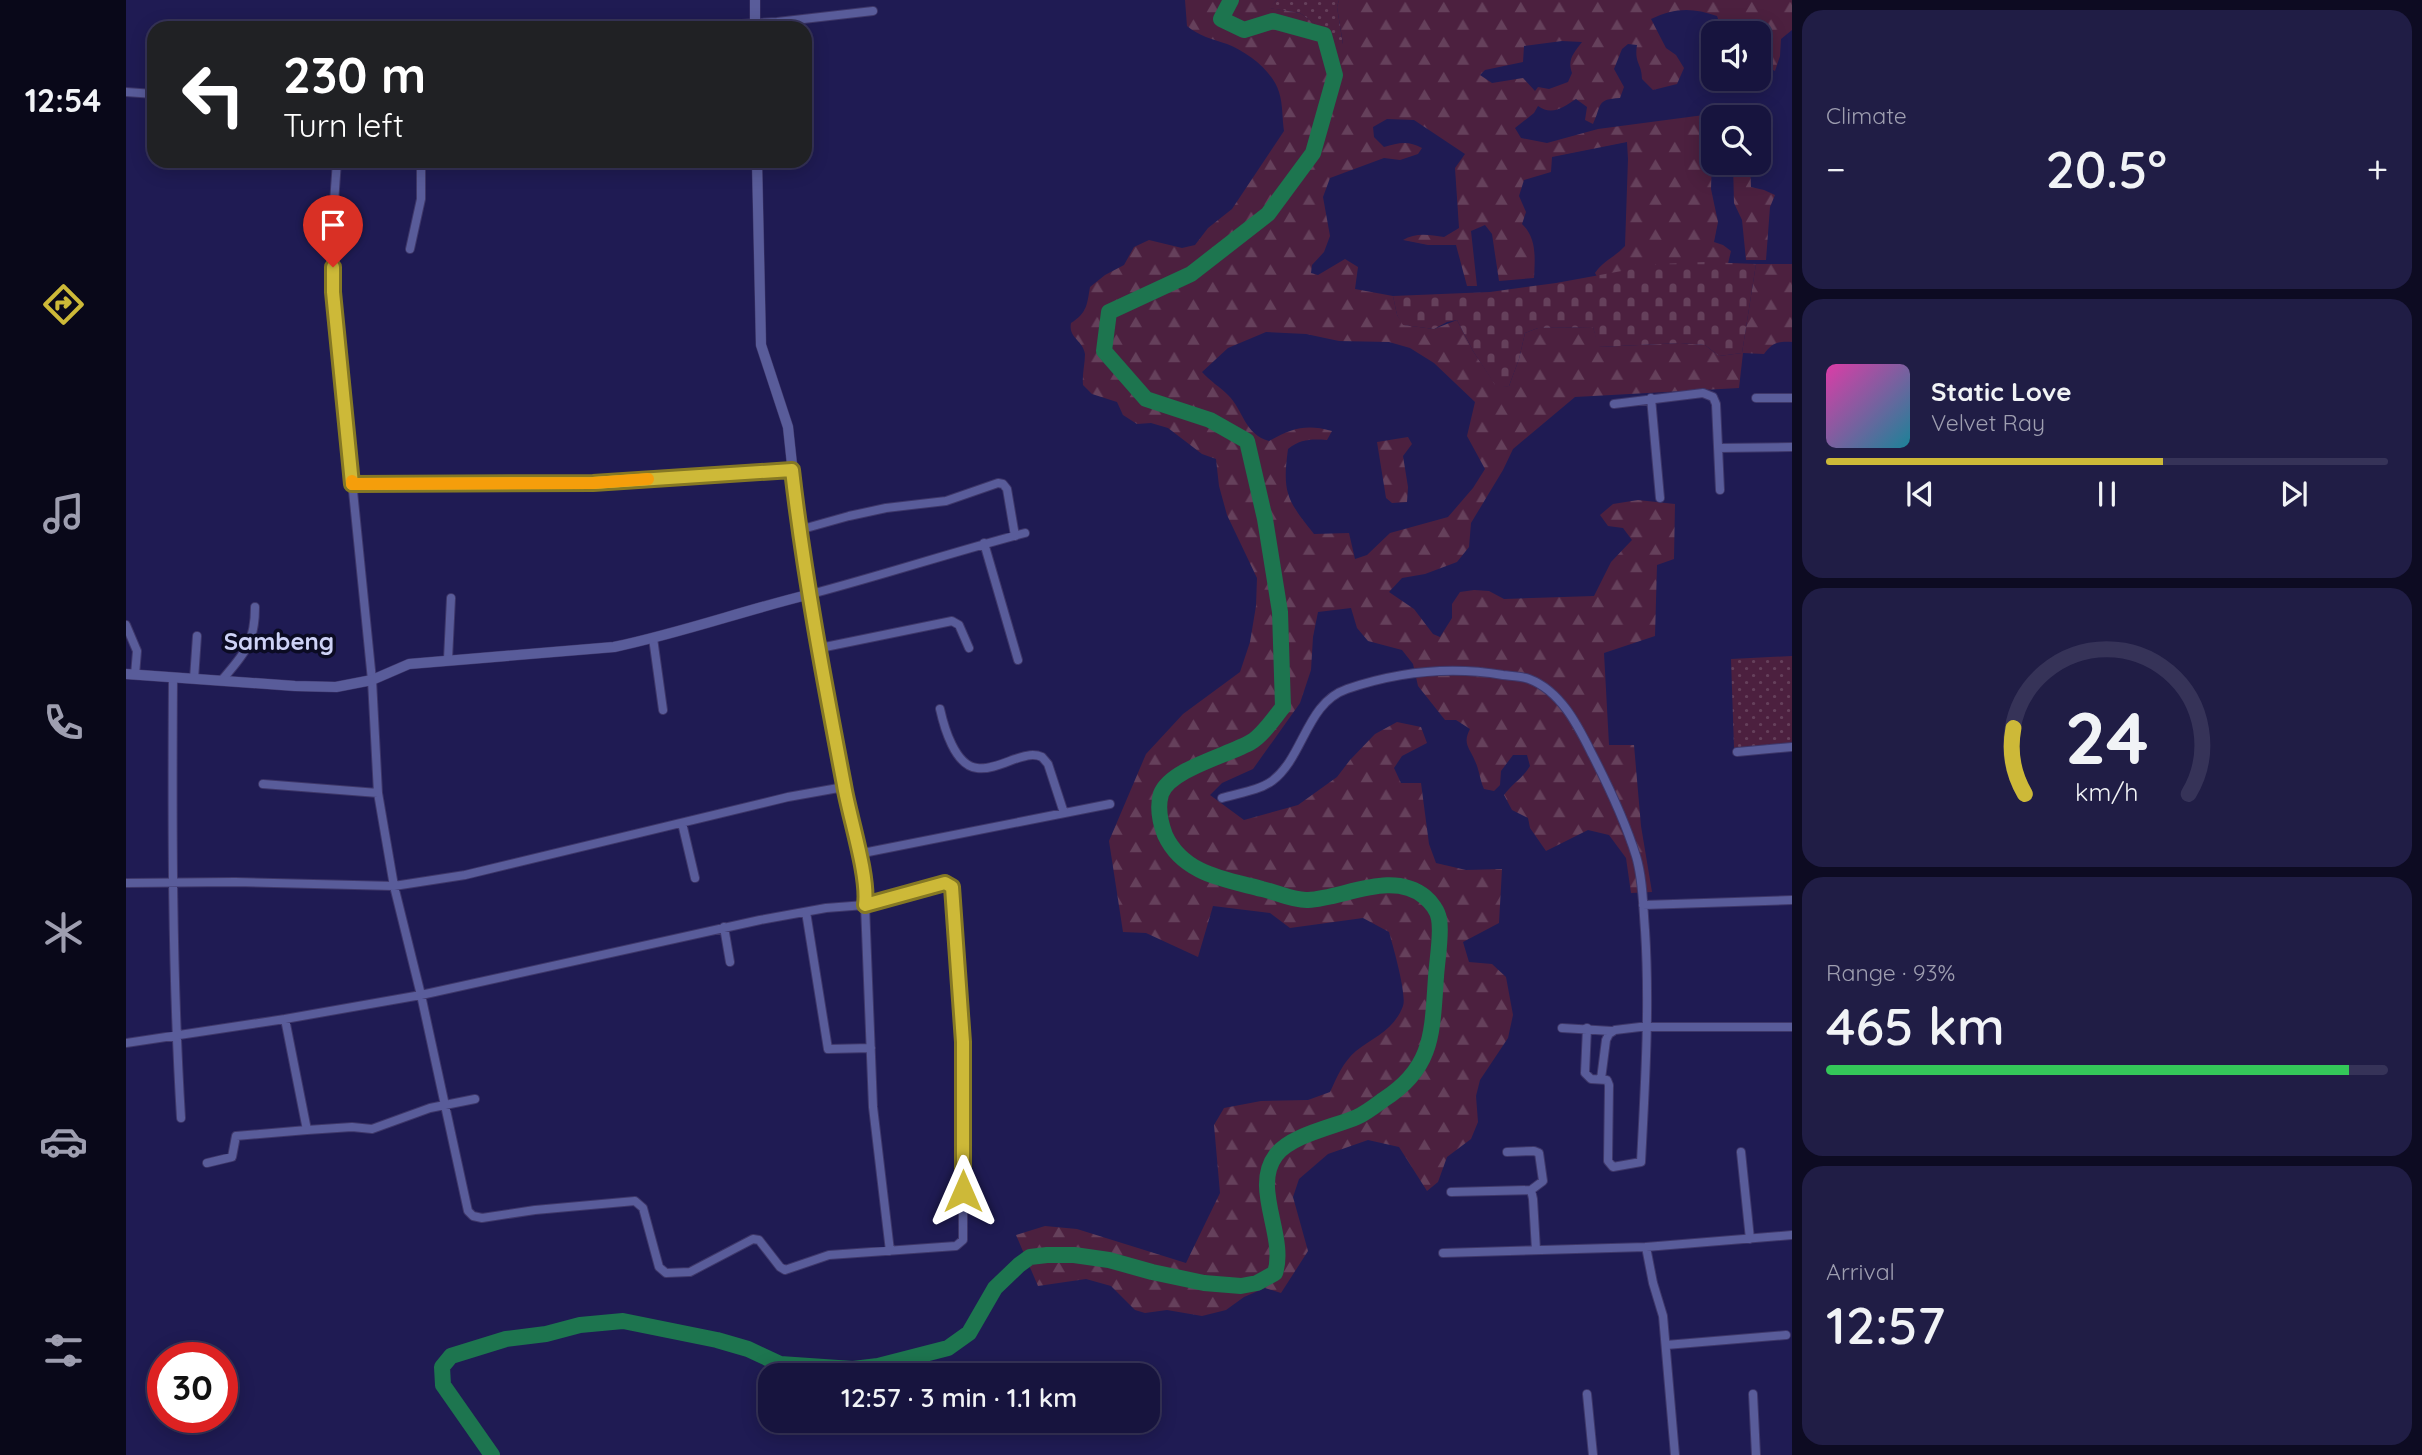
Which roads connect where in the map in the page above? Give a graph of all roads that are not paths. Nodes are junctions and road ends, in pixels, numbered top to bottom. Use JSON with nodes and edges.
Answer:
{"nodes":[{"id":1,"x":755,"y":0,"type":"edge"},
{"id":2,"x":873,"y":11,"type":"dead end"},
{"id":3,"x":755,"y":21,"type":"edge"},
{"id":4,"x":794,"y":21,"type":"edge"},
{"id":5,"x":126,"y":92,"type":"edge"},
{"id":6,"x":147,"y":94,"type":"edge"},
{"id":7,"x":336,"y":168,"type":"edge"},
{"id":8,"x":421,"y":168,"type":"edge"},
{"id":9,"x":757,"y":168,"type":"edge"},
{"id":10,"x":410,"y":249,"type":"dead end"},
{"id":11,"x":1651,"y":398,"type":"junction"},
{"id":12,"x":1756,"y":398,"type":"dead end"},
{"id":13,"x":1792,"y":398,"type":"edge"},
{"id":14,"x":1614,"y":404,"type":"dead end"},
{"id":15,"x":1792,"y":447,"type":"edge"},
{"id":16,"x":1718,"y":448,"type":"junction"},
{"id":17,"x":792,"y":470,"type":"junction"},
{"id":18,"x":352,"y":484,"type":"junction"},
{"id":19,"x":1720,"y":490,"type":"dead end"},
{"id":20,"x":1660,"y":498,"type":"dead end"},
{"id":21,"x":799,"y":530,"type":"junction"},
{"id":22,"x":1025,"y":533,"type":"dead end"},
{"id":23,"x":1015,"y":536,"type":"junction"},
{"id":24,"x":984,"y":542,"type":"junction"},
{"id":25,"x":811,"y":594,"type":"junction"},
{"id":26,"x":451,"y":598,"type":"dead end"},
{"id":27,"x":255,"y":607,"type":"dead end"},
{"id":28,"x":126,"y":625,"type":"edge"},
{"id":29,"x":197,"y":636,"type":"dead end"},
{"id":30,"x":653,"y":638,"type":"junction"},
{"id":31,"x":820,"y":648,"type":"junction"},
{"id":32,"x":969,"y":648,"type":"dead end"},
{"id":33,"x":448,"y":659,"type":"junction"},
{"id":34,"x":1018,"y":660,"type":"dead end"},
{"id":35,"x":131,"y":674,"type":"edge"},
{"id":36,"x":173,"y":677,"type":"junction"},
{"id":37,"x":194,"y":679,"type":"junction"},
{"id":38,"x":372,"y":680,"type":"junction"},
{"id":39,"x":221,"y":681,"type":"junction"},
{"id":40,"x":940,"y":709,"type":"dead end"},
{"id":41,"x":663,"y":710,"type":"dead end"},
{"id":42,"x":1792,"y":747,"type":"edge"},
{"id":43,"x":1737,"y":752,"type":"dead end"},
{"id":44,"x":263,"y":785,"type":"dead end"},
{"id":45,"x":844,"y":787,"type":"junction"},
{"id":46,"x":378,"y":793,"type":"junction"},
{"id":47,"x":1222,"y":797,"type":"dead end"},
{"id":48,"x":1110,"y":804,"type":"dead end"},
{"id":49,"x":1064,"y":813,"type":"junction"},
{"id":50,"x":682,"y":823,"type":"junction"},
{"id":51,"x":858,"y":854,"type":"junction"},
{"id":52,"x":695,"y":878,"type":"dead end"},
{"id":53,"x":126,"y":883,"type":"edge"},
{"id":54,"x":171,"y":883,"type":"junction"},
{"id":55,"x":394,"y":886,"type":"junction"},
{"id":56,"x":1792,"y":901,"type":"edge"},
{"id":57,"x":865,"y":905,"type":"junction"},
{"id":58,"x":1643,"y":905,"type":"junction"},
{"id":59,"x":806,"y":912,"type":"junction"},
{"id":60,"x":724,"y":928,"type":"junction"},
{"id":61,"x":730,"y":962,"type":"dead end"},
{"id":62,"x":421,"y":995,"type":"junction"},
{"id":63,"x":285,"y":1019,"type":"junction"},
{"id":64,"x":1646,"y":1027,"type":"junction"},
{"id":65,"x":1792,"y":1027,"type":"edge"},
{"id":66,"x":1562,"y":1028,"type":"dead end"},
{"id":67,"x":1587,"y":1028,"type":"junction"},
{"id":68,"x":1612,"y":1031,"type":"junction"},
{"id":69,"x":176,"y":1037,"type":"junction"},
{"id":70,"x":126,"y":1043,"type":"edge"},
{"id":71,"x":871,"y":1048,"type":"junction"},
{"id":72,"x":1601,"y":1079,"type":"junction"},
{"id":73,"x":475,"y":1099,"type":"dead end"},
{"id":74,"x":445,"y":1104,"type":"junction"},
{"id":75,"x":181,"y":1118,"type":"dead end"},
{"id":76,"x":307,"y":1130,"type":"junction"},
{"id":77,"x":1507,"y":1152,"type":"dead end"},
{"id":78,"x":1741,"y":1152,"type":"dead end"},
{"id":79,"x":207,"y":1163,"type":"dead end"},
{"id":80,"x":1531,"y":1190,"type":"junction"},
{"id":81,"x":1451,"y":1192,"type":"dead end"},
{"id":82,"x":1792,"y":1235,"type":"edge"},
{"id":83,"x":1750,"y":1238,"type":"junction"},
{"id":84,"x":1646,"y":1247,"type":"junction"},
{"id":85,"x":1536,"y":1250,"type":"junction"},
{"id":86,"x":890,"y":1251,"type":"junction"},
{"id":87,"x":1443,"y":1252,"type":"dead end"},
{"id":88,"x":1786,"y":1335,"type":"dead end"},
{"id":89,"x":1666,"y":1345,"type":"junction"},
{"id":90,"x":1587,"y":1394,"type":"dead end"},
{"id":91,"x":1754,"y":1394,"type":"dead end"},
{"id":92,"x":1593,"y":1455,"type":"edge"},
{"id":93,"x":1675,"y":1455,"type":"edge"},
{"id":94,"x":1755,"y":1455,"type":"edge"}],
"edges":[{"from":1,"to":3,"type":"street"},
{"from":2,"to":4,"type":"street"},
{"from":5,"to":6,"type":"street"},
{"from":7,"to":18,"type":"street"},
{"from":8,"to":10,"type":"street"},
{"from":9,"to":17,"type":"street"},
{"from":11,"to":14,"type":"street"},
{"from":11,"to":16,"type":"street"},
{"from":11,"to":20,"type":"street"},
{"from":12,"to":13,"type":"street"},
{"from":15,"to":16,"type":"street"},
{"from":16,"to":19,"type":"street"},
{"from":17,"to":18,"type":"street"},
{"from":17,"to":21,"type":"street"},
{"from":18,"to":38,"type":"street"},
{"from":21,"to":23,"type":"street"},
{"from":21,"to":25,"type":"street"},
{"from":22,"to":23,"type":"street"},
{"from":23,"to":24,"type":"street"},
{"from":24,"to":25,"type":"street"},
{"from":24,"to":34,"type":"street"},
{"from":25,"to":30,"type":"street"},
{"from":25,"to":31,"type":"street"},
{"from":26,"to":33,"type":"street"},
{"from":27,"to":39,"type":"street"},
{"from":28,"to":35,"type":"street"},
{"from":29,"to":37,"type":"street"},
{"from":30,"to":33,"type":"street"},
{"from":30,"to":41,"type":"street"},
{"from":31,"to":32,"type":"street"},
{"from":31,"to":45,"type":"street"},
{"from":33,"to":38,"type":"street"},
{"from":35,"to":36,"type":"street"},
{"from":36,"to":37,"type":"street"},
{"from":36,"to":54,"type":"street"},
{"from":37,"to":39,"type":"street"},
{"from":38,"to":39,"type":"street"},
{"from":38,"to":46,"type":"street"},
{"from":40,"to":49,"type":"street"},
{"from":42,"to":43,"type":"street"},
{"from":44,"to":46,"type":"street"},
{"from":45,"to":50,"type":"street"},
{"from":45,"to":51,"type":"street"},
{"from":46,"to":55,"type":"street"},
{"from":47,"to":58,"type":"street"},
{"from":48,"to":49,"type":"street"},
{"from":49,"to":51,"type":"street"},
{"from":50,"to":52,"type":"street"},
{"from":50,"to":55,"type":"street"},
{"from":51,"to":57,"type":"street"},
{"from":53,"to":54,"type":"street"},
{"from":54,"to":55,"type":"street"},
{"from":54,"to":69,"type":"street"},
{"from":55,"to":62,"type":"street"},
{"from":56,"to":58,"type":"street"},
{"from":57,"to":59,"type":"street"},
{"from":57,"to":71,"type":"street"},
{"from":57,"to":86,"type":"street"},
{"from":58,"to":64,"type":"street"},
{"from":59,"to":60,"type":"street"},
{"from":59,"to":71,"type":"street"},
{"from":60,"to":61,"type":"street"},
{"from":60,"to":62,"type":"street"},
{"from":62,"to":63,"type":"street"},
{"from":62,"to":74,"type":"street"},
{"from":63,"to":69,"type":"street"},
{"from":63,"to":76,"type":"street"},
{"from":64,"to":65,"type":"street"},
{"from":64,"to":68,"type":"street"},
{"from":64,"to":72,"type":"street"},
{"from":66,"to":67,"type":"street"},
{"from":67,"to":68,"type":"street"},
{"from":67,"to":72,"type":"street"},
{"from":68,"to":72,"type":"street"},
{"from":69,"to":70,"type":"street"},
{"from":69,"to":75,"type":"street"},
{"from":71,"to":86,"type":"street"},
{"from":73,"to":74,"type":"street"},
{"from":74,"to":76,"type":"street"},
{"from":74,"to":86,"type":"street"},
{"from":76,"to":79,"type":"street"},
{"from":77,"to":80,"type":"street"},
{"from":78,"to":83,"type":"street"},
{"from":80,"to":81,"type":"street"},
{"from":80,"to":85,"type":"street"},
{"from":82,"to":83,"type":"street"},
{"from":83,"to":84,"type":"street"},
{"from":84,"to":85,"type":"street"},
{"from":84,"to":89,"type":"street"},
{"from":85,"to":87,"type":"street"},
{"from":88,"to":89,"type":"street"},
{"from":89,"to":93,"type":"street"},
{"from":90,"to":92,"type":"street"},
{"from":91,"to":94,"type":"street"}]}
